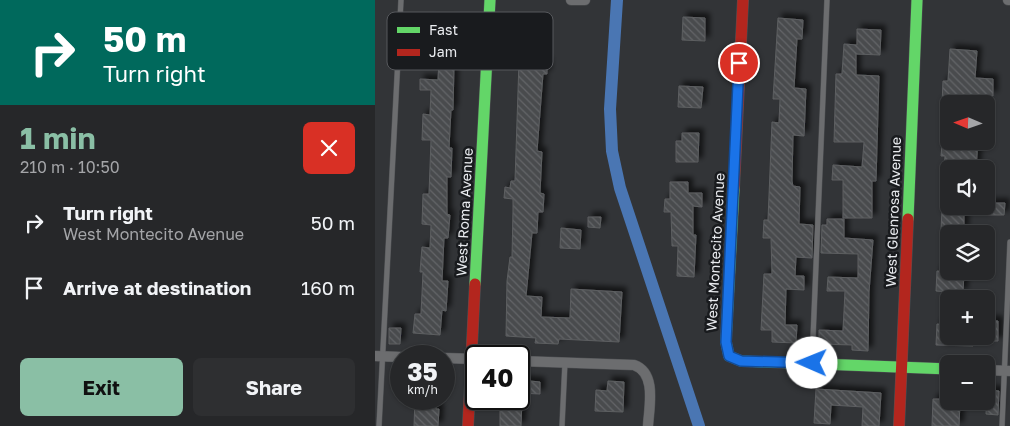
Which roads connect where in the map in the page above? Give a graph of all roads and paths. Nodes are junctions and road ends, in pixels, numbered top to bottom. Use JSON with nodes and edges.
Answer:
{"nodes":[{"id":1,"x":571,"y":0,"type":"edge"},
{"id":2,"x":585,"y":0,"type":"edge"},
{"id":3,"x":743,"y":0,"type":"edge"},
{"id":4,"x":827,"y":0,"type":"edge"},
{"id":5,"x":917,"y":0,"type":"edge"},
{"id":6,"x":397,"y":70,"type":"edge"},
{"id":7,"x":487,"y":70,"type":"edge"},
{"id":8,"x":1010,"y":242,"type":"edge"},
{"id":9,"x":475,"y":345,"type":"edge"},
{"id":10,"x":379,"y":356,"type":"edge"},
{"id":11,"x":530,"y":361,"type":"edge"},
{"id":12,"x":565,"y":362,"type":"junction"},
{"id":13,"x":812,"y":363,"type":"junction"},
{"id":14,"x":901,"y":367,"type":"junction"},
{"id":15,"x":940,"y":369,"type":"edge"},
{"id":16,"x":1007,"y":371,"type":"edge"},
{"id":17,"x":469,"y":410,"type":"edge"},
{"id":18,"x":379,"y":426,"type":"edge"},
{"id":19,"x":468,"y":426,"type":"edge"},
{"id":20,"x":562,"y":426,"type":"edge"},
{"id":21,"x":648,"y":426,"type":"edge"},
{"id":22,"x":899,"y":426,"type":"edge"},
{"id":23,"x":1002,"y":426,"type":"edge"}],
"edges":[{"from":1,"to":2,"type":"street"},
{"from":3,"to":13,"type":"street","name":"West Montecito Avenue"},
{"from":4,"to":13,"type":"lane"},
{"from":5,"to":14,"type":"street","name":"West Glenrosa Avenue"},
{"from":6,"to":10,"type":"lane"},
{"from":7,"to":9,"type":"street","name":"West Roma Avenue"},
{"from":8,"to":16,"type":"lane"},
{"from":10,"to":18,"type":"lane"},
{"from":11,"to":12,"type":"street"},
{"from":12,"to":20,"type":"lane"},
{"from":12,"to":21,"type":"street"},
{"from":13,"to":14,"type":"street"},
{"from":14,"to":15,"type":"street"},
{"from":14,"to":22,"type":"street","name":"West Glenrosa Avenue"},
{"from":16,"to":23,"type":"lane"},
{"from":17,"to":19,"type":"street","name":"West Roma Avenue"}]}
